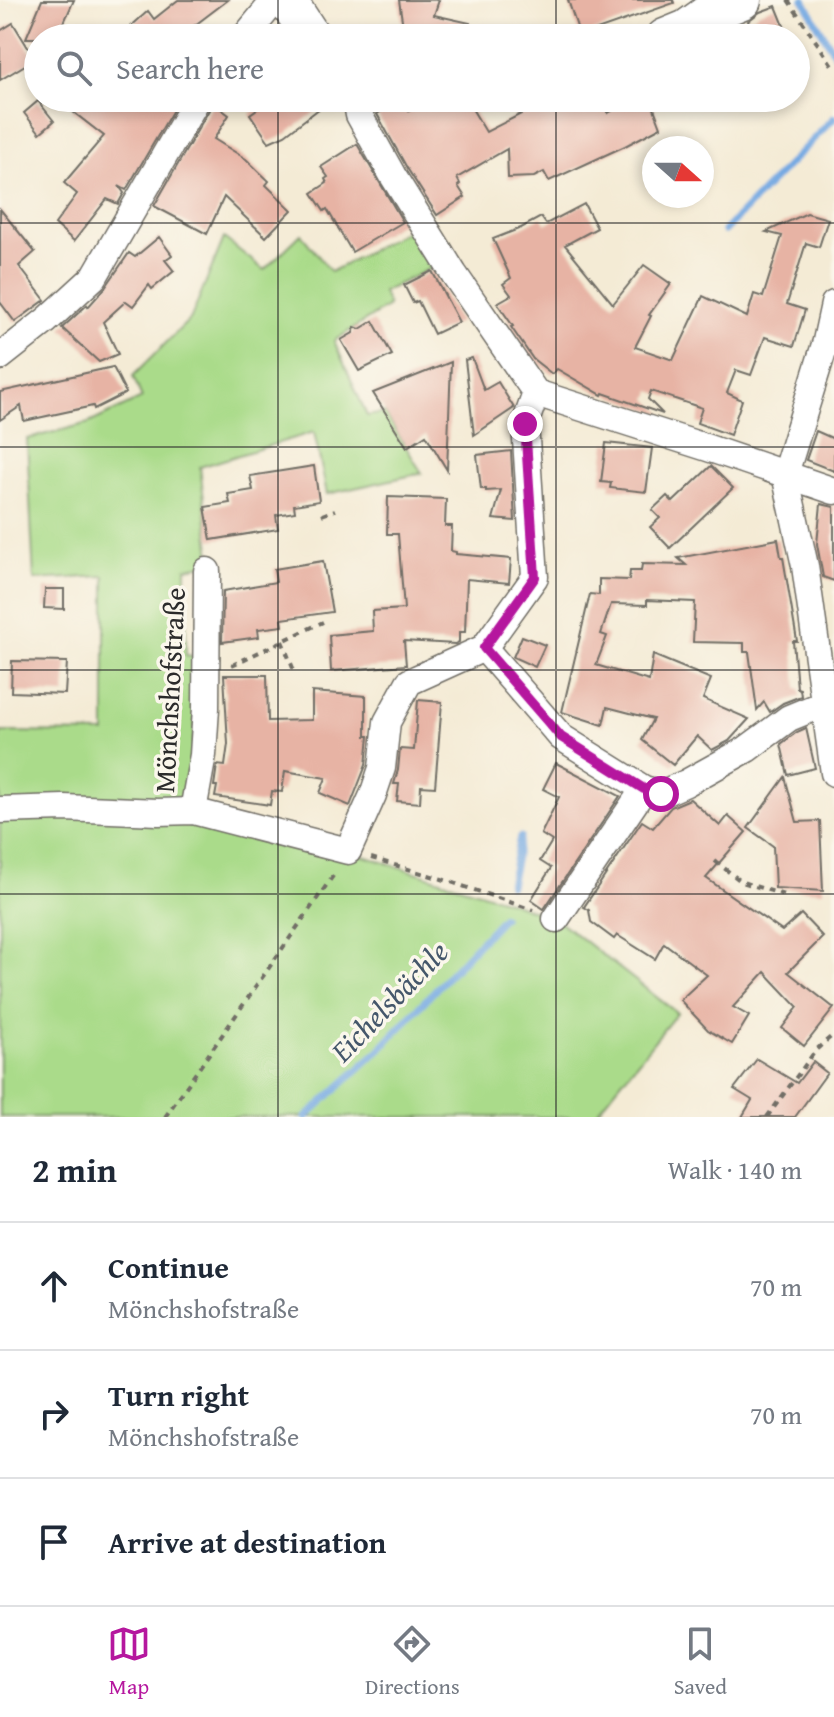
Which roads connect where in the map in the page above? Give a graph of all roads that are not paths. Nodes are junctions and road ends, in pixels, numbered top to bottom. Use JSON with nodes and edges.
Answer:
{"nodes":[{"id":1,"x":275,"y":0,"type":"edge"},
{"id":2,"x":287,"y":0,"type":"edge"},
{"id":3,"x":742,"y":0,"type":"edge"},
{"id":4,"x":255,"y":24,"type":"edge"},
{"id":5,"x":303,"y":24,"type":"edge"},
{"id":6,"x":694,"y":24,"type":"edge"},
{"id":7,"x":190,"y":112,"type":"edge"},
{"id":8,"x":358,"y":112,"type":"edge"},
{"id":9,"x":834,"y":304,"type":"edge"},
{"id":10,"x":0,"y":357,"type":"edge"},
{"id":11,"x":536,"y":393,"type":"junction"},
{"id":12,"x":785,"y":474,"type":"junction"},
{"id":13,"x":834,"y":491,"type":"edge"},
{"id":14,"x":207,"y":571,"type":"dead end"},
{"id":15,"x":484,"y":648,"type":"junction"},
{"id":16,"x":823,"y":704,"type":"junction"},
{"id":17,"x":834,"y":773,"type":"edge"},
{"id":18,"x":644,"y":789,"type":"junction"},
{"id":19,"x":0,"y":810,"type":"edge"},
{"id":20,"x":193,"y":811,"type":"junction"},
{"id":21,"x":556,"y":919,"type":"road end"}],
"edges":[{"from":1,"to":4,"type":"street"},
{"from":2,"to":5,"type":"street"},
{"from":3,"to":6,"type":"street"},
{"from":7,"to":10,"type":"street"},
{"from":8,"to":11,"type":"street"},
{"from":9,"to":12,"type":"street"},
{"from":11,"to":12,"type":"street"},
{"from":11,"to":15,"type":"street"},
{"from":12,"to":13,"type":"street"},
{"from":12,"to":16,"type":"street"},
{"from":14,"to":20,"type":"street","name":"Mönchshofstraße"},
{"from":15,"to":18,"type":"street"},
{"from":15,"to":20,"type":"street","name":"Mönchshofstraße"},
{"from":16,"to":17,"type":"street"},
{"from":16,"to":18,"type":"street"},
{"from":18,"to":21,"type":"street"},
{"from":19,"to":20,"type":"street","name":"Mönchshofstraße"}]}
